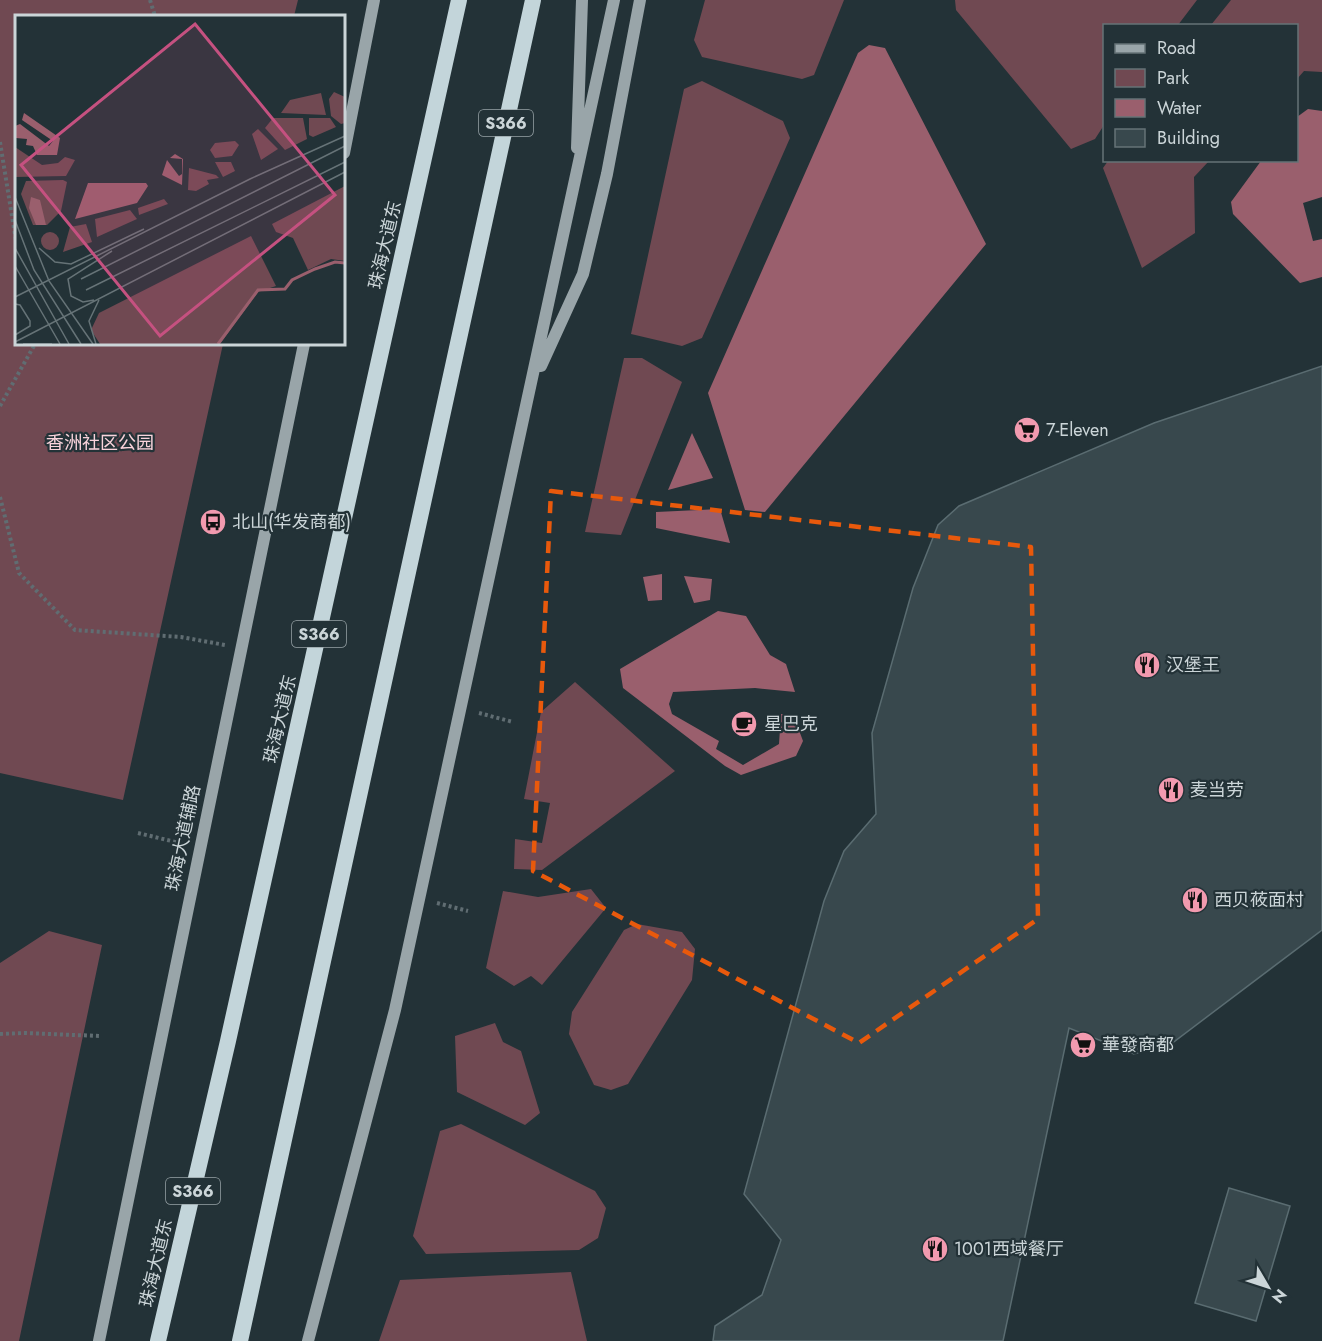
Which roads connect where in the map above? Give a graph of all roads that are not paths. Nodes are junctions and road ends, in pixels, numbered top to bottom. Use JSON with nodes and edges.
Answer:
{"nodes":[{"id":1,"x":374,"y":0,"type":"edge"},
{"id":2,"x":459,"y":0,"type":"edge"},
{"id":3,"x":533,"y":0,"type":"edge"},
{"id":4,"x":582,"y":0,"type":"edge"},
{"id":5,"x":614,"y":0,"type":"edge"},
{"id":6,"x":640,"y":0,"type":"edge"},
{"id":7,"x":345,"y":148,"type":"edge"},
{"id":8,"x":577,"y":179,"type":"junction"},
{"id":9,"x":304,"y":345,"type":"edge"},
{"id":10,"x":531,"y":386,"type":"junction"},
{"id":11,"x":99,"y":1341,"type":"edge"},
{"id":12,"x":158,"y":1341,"type":"edge"},
{"id":13,"x":240,"y":1341,"type":"edge"},
{"id":14,"x":308,"y":1341,"type":"edge"}],
"edges":[{"from":1,"to":7,"type":"main road"},
{"from":2,"to":12,"type":"highway","name":"珠海大道东","number":"S366"},
{"from":3,"to":13,"type":"highway","number":"S366"},
{"from":4,"to":8,"type":"main road"},
{"from":5,"to":8,"type":"main road"},
{"from":6,"to":10,"type":"main road"},
{"from":8,"to":10,"type":"main road"},
{"from":9,"to":11,"type":"main road","name":"珠海大道辅路"},
{"from":10,"to":14,"type":"main road"}]}
